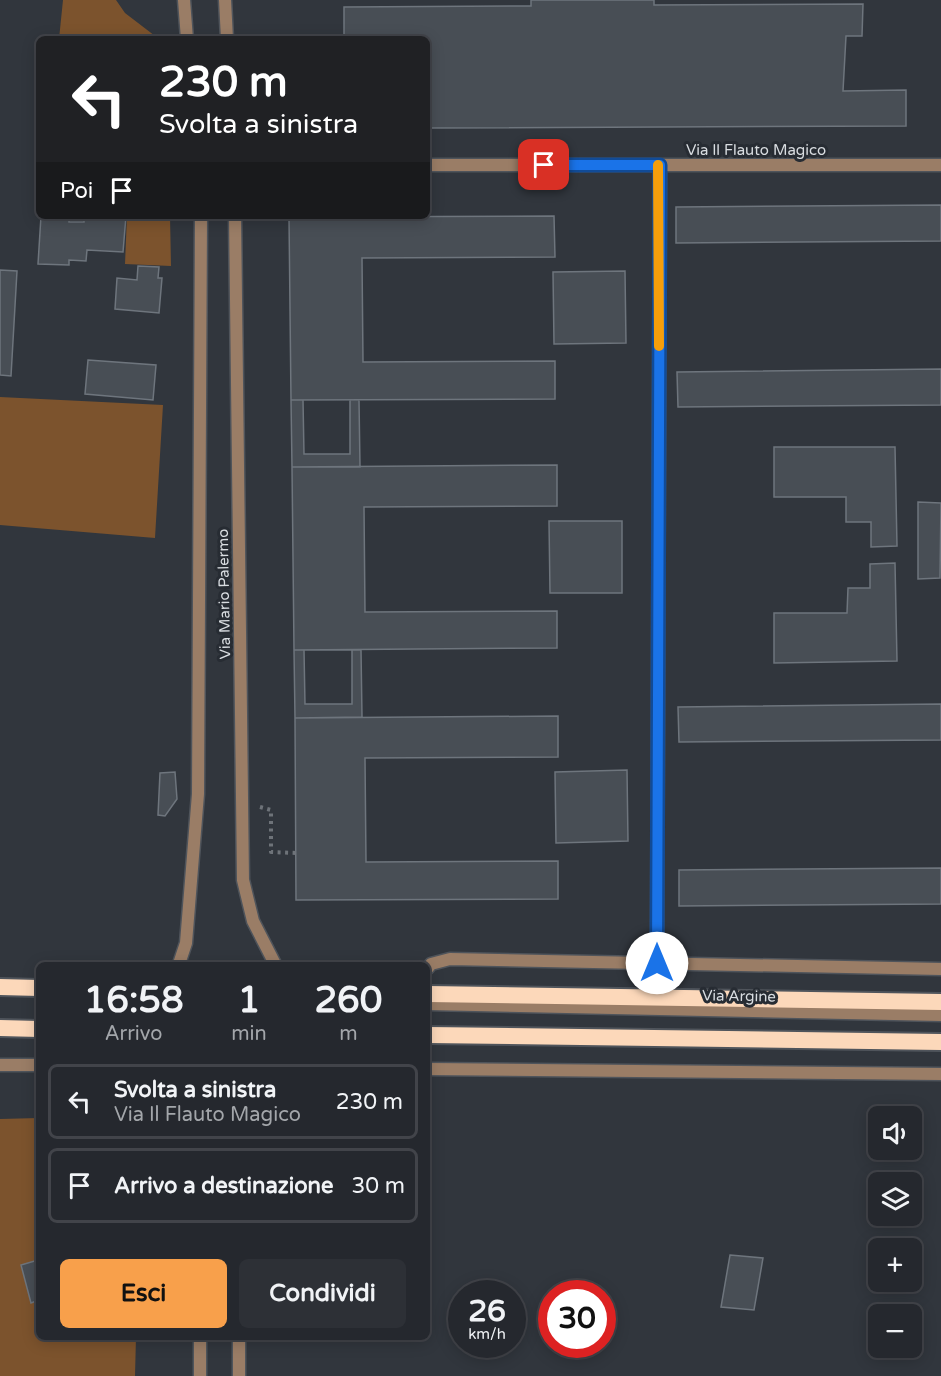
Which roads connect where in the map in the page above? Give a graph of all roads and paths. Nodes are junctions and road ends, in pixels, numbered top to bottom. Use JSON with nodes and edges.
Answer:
{"nodes":[{"id":1,"x":184,"y":0,"type":"edge"},
{"id":2,"x":225,"y":0,"type":"edge"},
{"id":3,"x":187,"y":36,"type":"edge"},
{"id":4,"x":227,"y":36,"type":"edge"},
{"id":5,"x":430,"y":165,"type":"edge"},
{"id":6,"x":660,"y":165,"type":"junction"},
{"id":7,"x":941,"y":165,"type":"edge"},
{"id":8,"x":201,"y":219,"type":"edge"},
{"id":9,"x":235,"y":219,"type":"edge"},
{"id":10,"x":260,"y":807,"type":"dead end"},
{"id":11,"x":296,"y":853,"type":"dead end"},
{"id":12,"x":180,"y":962,"type":"edge"},
{"id":13,"x":274,"y":962,"type":"edge"},
{"id":14,"x":657,"y":963,"type":"junction"},
{"id":15,"x":430,"y":965,"type":"edge"},
{"id":16,"x":941,"y":969,"type":"edge"},
{"id":17,"x":0,"y":987,"type":"edge"},
{"id":18,"x":36,"y":988,"type":"edge"},
{"id":19,"x":0,"y":994,"type":"edge"},
{"id":20,"x":430,"y":994,"type":"edge"},
{"id":21,"x":36,"y":995,"type":"edge"},
{"id":22,"x":941,"y":1002,"type":"edge"},
{"id":23,"x":430,"y":1004,"type":"edge"},
{"id":24,"x":941,"y":1015,"type":"edge"},
{"id":25,"x":0,"y":1028,"type":"edge"},
{"id":26,"x":36,"y":1029,"type":"edge"},
{"id":27,"x":430,"y":1035,"type":"edge"},
{"id":28,"x":941,"y":1042,"type":"edge"},
{"id":29,"x":0,"y":1065,"type":"edge"},
{"id":30,"x":36,"y":1065,"type":"edge"},
{"id":31,"x":430,"y":1069,"type":"edge"},
{"id":32,"x":941,"y":1074,"type":"edge"},
{"id":33,"x":200,"y":1340,"type":"edge"},
{"id":34,"x":239,"y":1340,"type":"edge"},
{"id":35,"x":200,"y":1376,"type":"edge"},
{"id":36,"x":239,"y":1376,"type":"edge"}],
"edges":[{"from":1,"to":3,"type":"street"},
{"from":2,"to":4,"type":"street"},
{"from":5,"to":6,"type":"street","name":"Via Il Flauto Magico"},
{"from":6,"to":7,"type":"street","name":"Via Il Flauto Magico"},
{"from":6,"to":14,"type":"street"},
{"from":8,"to":12,"type":"street","name":"Via Mario Palermo"},
{"from":9,"to":13,"type":"street","name":"Via Mario Palermo"},
{"from":10,"to":11,"type":"path"},
{"from":14,"to":15,"type":"street"},
{"from":14,"to":16,"type":"street"},
{"from":17,"to":18,"type":"highway"},
{"from":19,"to":21,"type":"street"},
{"from":20,"to":22,"type":"highway"},
{"from":23,"to":24,"type":"street","name":"Via Argine"},
{"from":25,"to":26,"type":"highway"},
{"from":27,"to":28,"type":"highway"},
{"from":29,"to":30,"type":"street"},
{"from":31,"to":32,"type":"street"},
{"from":33,"to":35,"type":"street"},
{"from":34,"to":36,"type":"street"}]}
